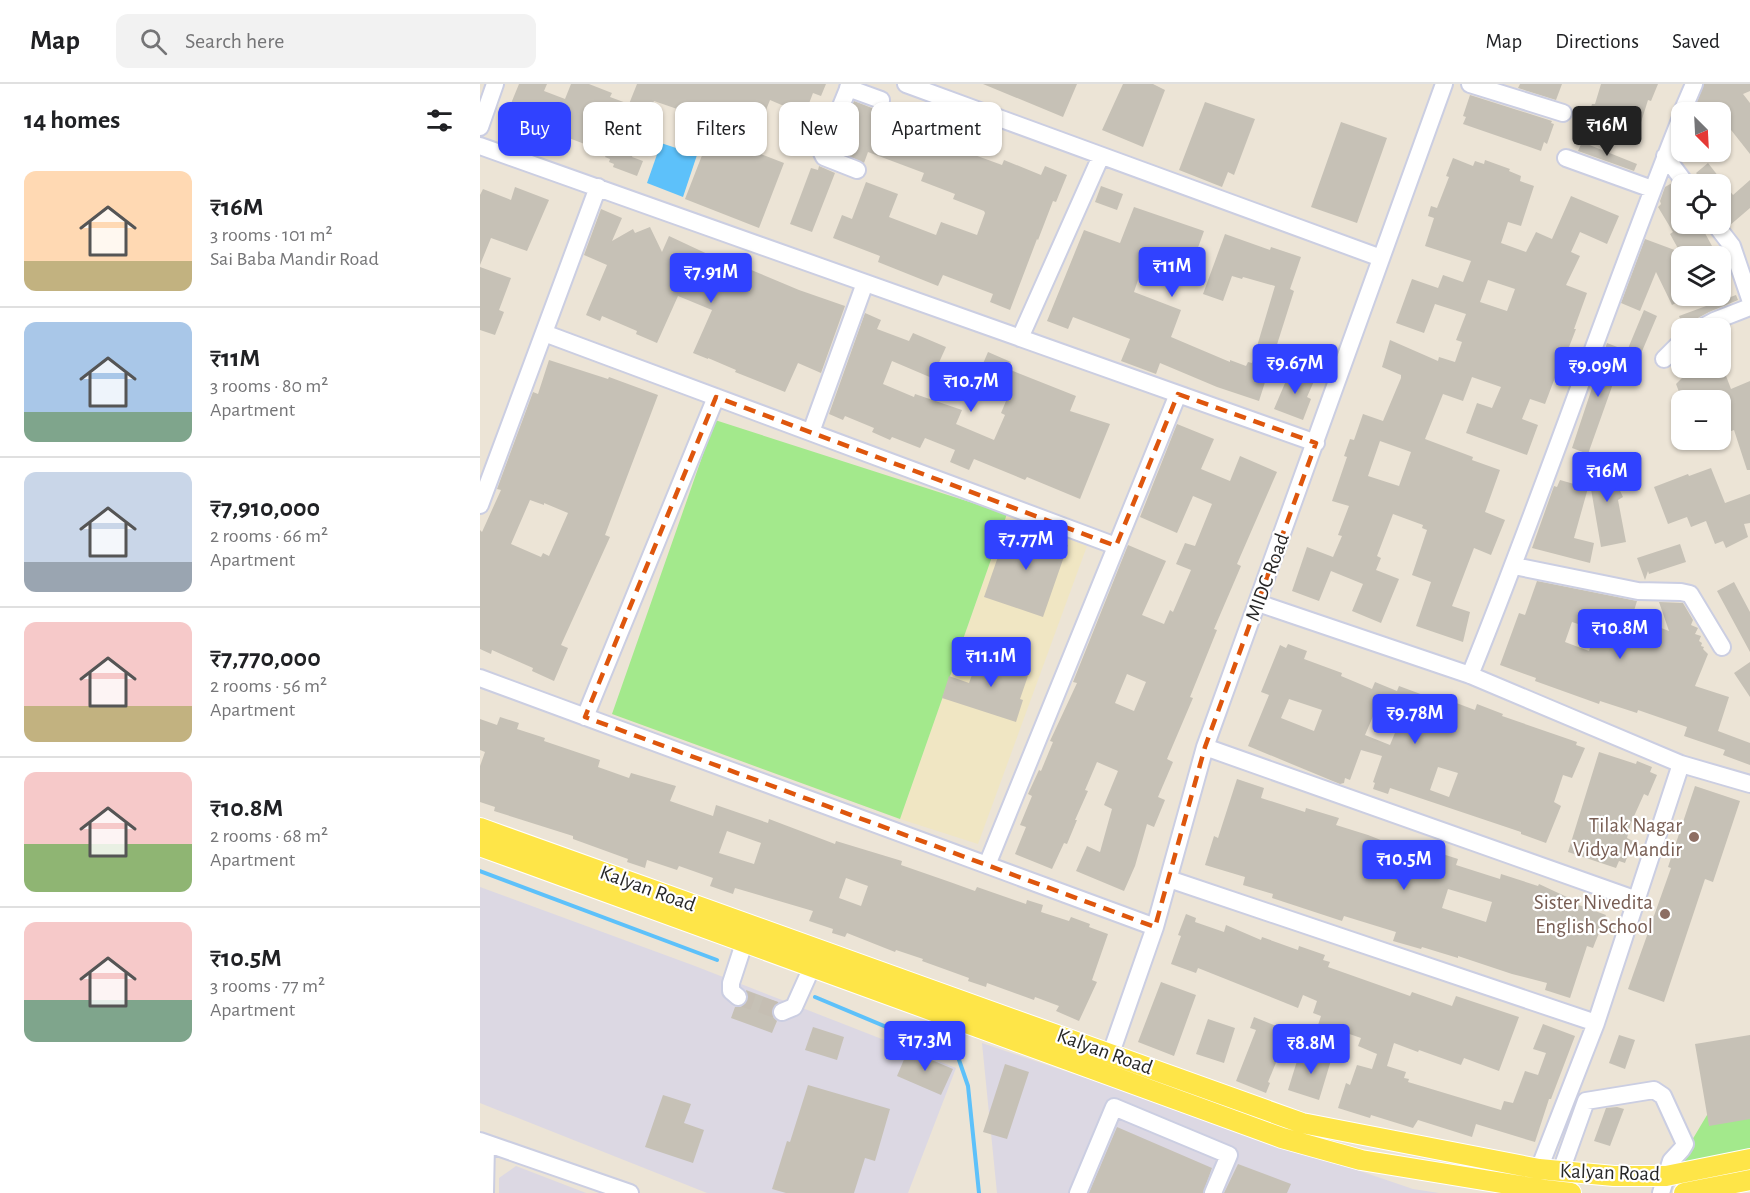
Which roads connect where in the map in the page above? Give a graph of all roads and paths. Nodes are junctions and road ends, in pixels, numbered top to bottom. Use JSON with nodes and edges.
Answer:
{"nodes":[{"id":1,"x":495,"y":84,"type":"edge"},
{"id":2,"x":906,"y":84,"type":"edge"},
{"id":3,"x":1444,"y":84,"type":"edge"},
{"id":4,"x":1470,"y":84,"type":"edge"},
{"id":5,"x":1694,"y":84,"type":"edge"},
{"id":6,"x":849,"y":86,"type":"edge"},
{"id":7,"x":881,"y":100,"type":"dead end"},
{"id":8,"x":1687,"y":102,"type":"edge"},
{"id":9,"x":1563,"y":113,"type":"dead end"},
{"id":10,"x":480,"y":127,"type":"edge"},
{"id":11,"x":1671,"y":141,"type":"edge"},
{"id":12,"x":480,"y":146,"type":"edge"},
{"id":13,"x":1101,"y":156,"type":"junction"},
{"id":14,"x":1665,"y":156,"type":"junction"},
{"id":15,"x":1566,"y":158,"type":"dead end"},
{"id":16,"x":857,"y":170,"type":"dead end"},
{"id":17,"x":1678,"y":174,"type":"edge"},
{"id":18,"x":598,"y":187,"type":"junction"},
{"id":19,"x":1652,"y":189,"type":"junction"},
{"id":20,"x":1723,"y":234,"type":"edge"},
{"id":21,"x":1382,"y":258,"type":"junction"},
{"id":22,"x":866,"y":283,"type":"junction"},
{"id":23,"x":1750,"y":299,"type":"edge"},
{"id":24,"x":1750,"y":307,"type":"edge"},
{"id":25,"x":1722,"y":318,"type":"edge"},
{"id":26,"x":544,"y":333,"type":"junction"},
{"id":27,"x":1020,"y":338,"type":"junction"},
{"id":28,"x":1671,"y":352,"type":"edge"},
{"id":29,"x":1664,"y":359,"type":"dead end"},
{"id":30,"x":1178,"y":394,"type":"junction"},
{"id":31,"x":716,"y":397,"type":"junction"},
{"id":32,"x":811,"y":432,"type":"junction"},
{"id":33,"x":1316,"y":443,"type":"junction"},
{"id":34,"x":480,"y":505,"type":"edge"},
{"id":35,"x":1116,"y":546,"type":"junction"},
{"id":36,"x":1514,"y":566,"type":"junction"},
{"id":37,"x":1258,"y":603,"type":"junction"},
{"id":38,"x":1722,"y":646,"type":"dead end"},
{"id":39,"x":1470,"y":675,"type":"junction"},
{"id":40,"x":480,"y":678,"type":"edge"},
{"id":41,"x":585,"y":717,"type":"junction"},
{"id":42,"x":1205,"y":747,"type":"junction"},
{"id":43,"x":1681,"y":764,"type":"junction"},
{"id":44,"x":1750,"y":784,"type":"edge"},
{"id":45,"x":480,"y":828,"type":"edge"},
{"id":46,"x":480,"y":846,"type":"edge"},
{"id":47,"x":987,"y":865,"type":"junction"},
{"id":48,"x":1169,"y":879,"type":"junction"},
{"id":49,"x":1637,"y":900,"type":"junction"},
{"id":50,"x":1155,"y":927,"type":"junction"},
{"id":51,"x":747,"y":933,"type":"junction"},
{"id":52,"x":812,"y":967,"type":"junction"},
{"id":53,"x":738,"y":997,"type":"dead end"},
{"id":54,"x":782,"y":1012,"type":"dead end"},
{"id":55,"x":1596,"y":1023,"type":"junction"},
{"id":56,"x":1112,"y":1053,"type":"junction"},
{"id":57,"x":1108,"y":1075,"type":"junction"},
{"id":58,"x":1250,"y":1104,"type":"junction"},
{"id":59,"x":1242,"y":1124,"type":"junction"},
{"id":60,"x":483,"y":1143,"type":"edge"},
{"id":61,"x":1750,"y":1159,"type":"edge"},
{"id":62,"x":1539,"y":1169,"type":"junction"},
{"id":63,"x":1561,"y":1171,"type":"junction"},
{"id":64,"x":1750,"y":1180,"type":"edge"},
{"id":65,"x":1663,"y":1184,"type":"edge"},
{"id":66,"x":485,"y":1193,"type":"edge"},
{"id":67,"x":630,"y":1193,"type":"edge"},
{"id":68,"x":1078,"y":1193,"type":"edge"},
{"id":69,"x":1213,"y":1193,"type":"edge"},
{"id":70,"x":1571,"y":1193,"type":"edge"},
{"id":71,"x":1684,"y":1193,"type":"edge"}],
"edges":[{"from":1,"to":10,"type":"street"},
{"from":2,"to":13,"type":"street"},
{"from":3,"to":21,"type":"street","name":"MIDC Road"},
{"from":4,"to":9,"type":"street"},
{"from":5,"to":8,"type":"street"},
{"from":6,"to":7,"type":"street"},
{"from":6,"to":16,"type":"street"},
{"from":11,"to":14,"type":"street"},
{"from":12,"to":18,"type":"street"},
{"from":13,"to":21,"type":"street"},
{"from":13,"to":27,"type":"street"},
{"from":14,"to":17,"type":"street"},
{"from":14,"to":19,"type":"street"},
{"from":15,"to":19,"type":"street"},
{"from":18,"to":22,"type":"street"},
{"from":18,"to":26,"type":"street"},
{"from":19,"to":36,"type":"street"},
{"from":20,"to":23,"type":"street"},
{"from":21,"to":33,"type":"street","name":"MIDC Road"},
{"from":22,"to":27,"type":"street"},
{"from":22,"to":32,"type":"street"},
{"from":24,"to":25,"type":"street"},
{"from":26,"to":31,"type":"street"},
{"from":26,"to":34,"type":"street"},
{"from":27,"to":30,"type":"street"},
{"from":28,"to":29,"type":"street"},
{"from":30,"to":33,"type":"street"},
{"from":30,"to":35,"type":"street"},
{"from":31,"to":32,"type":"street"},
{"from":31,"to":41,"type":"street"},
{"from":32,"to":35,"type":"street"},
{"from":33,"to":37,"type":"street","name":"MIDC Road"},
{"from":35,"to":47,"type":"street"},
{"from":36,"to":38,"type":"street"},
{"from":36,"to":39,"type":"street"},
{"from":37,"to":39,"type":"street"},
{"from":37,"to":42,"type":"street","name":"MIDC Road"},
{"from":39,"to":43,"type":"street"},
{"from":40,"to":41,"type":"street"},
{"from":41,"to":47,"type":"street"},
{"from":42,"to":48,"type":"street","name":"MIDC Road"},
{"from":42,"to":49,"type":"street"},
{"from":43,"to":44,"type":"street"},
{"from":43,"to":49,"type":"street"},
{"from":45,"to":51,"type":"main road","name":"Kalyan Road"},
{"from":46,"to":51,"type":"main road","name":"Kalyan Road"},
{"from":47,"to":50,"type":"street"},
{"from":48,"to":50,"type":"street","name":"MIDC Road"},
{"from":48,"to":55,"type":"street"},
{"from":49,"to":55,"type":"street"},
{"from":50,"to":56,"type":"street","name":"MIDC Road"},
{"from":51,"to":52,"type":"main road","name":"Kalyan Road"},
{"from":51,"to":53,"type":"street"},
{"from":51,"to":56,"type":"main road","name":"Kalyan Road"},
{"from":52,"to":54,"type":"street"},
{"from":52,"to":57,"type":"main road","name":"Kalyan Road"},
{"from":55,"to":62,"type":"street"},
{"from":56,"to":57,"type":"street","name":"MIDC Road"},
{"from":56,"to":58,"type":"main road","name":"Kalyan Road"},
{"from":57,"to":59,"type":"main road","name":"Kalyan Road"},
{"from":58,"to":59,"type":"main road"},
{"from":58,"to":62,"type":"main road","name":"Kalyan Road"},
{"from":59,"to":70,"type":"main road","name":"Kalyan Road"},
{"from":60,"to":66,"type":"street"},
{"from":60,"to":67,"type":"street"},
{"from":61,"to":65,"type":"main road","name":"Kalyan Road"},
{"from":62,"to":63,"type":"main road","name":"Kalyan Road"},
{"from":63,"to":65,"type":"main road","name":"Kalyan Road"},
{"from":63,"to":65,"type":"street"},
{"from":64,"to":71,"type":"main road"},
{"from":68,"to":69,"type":"street"}]}
